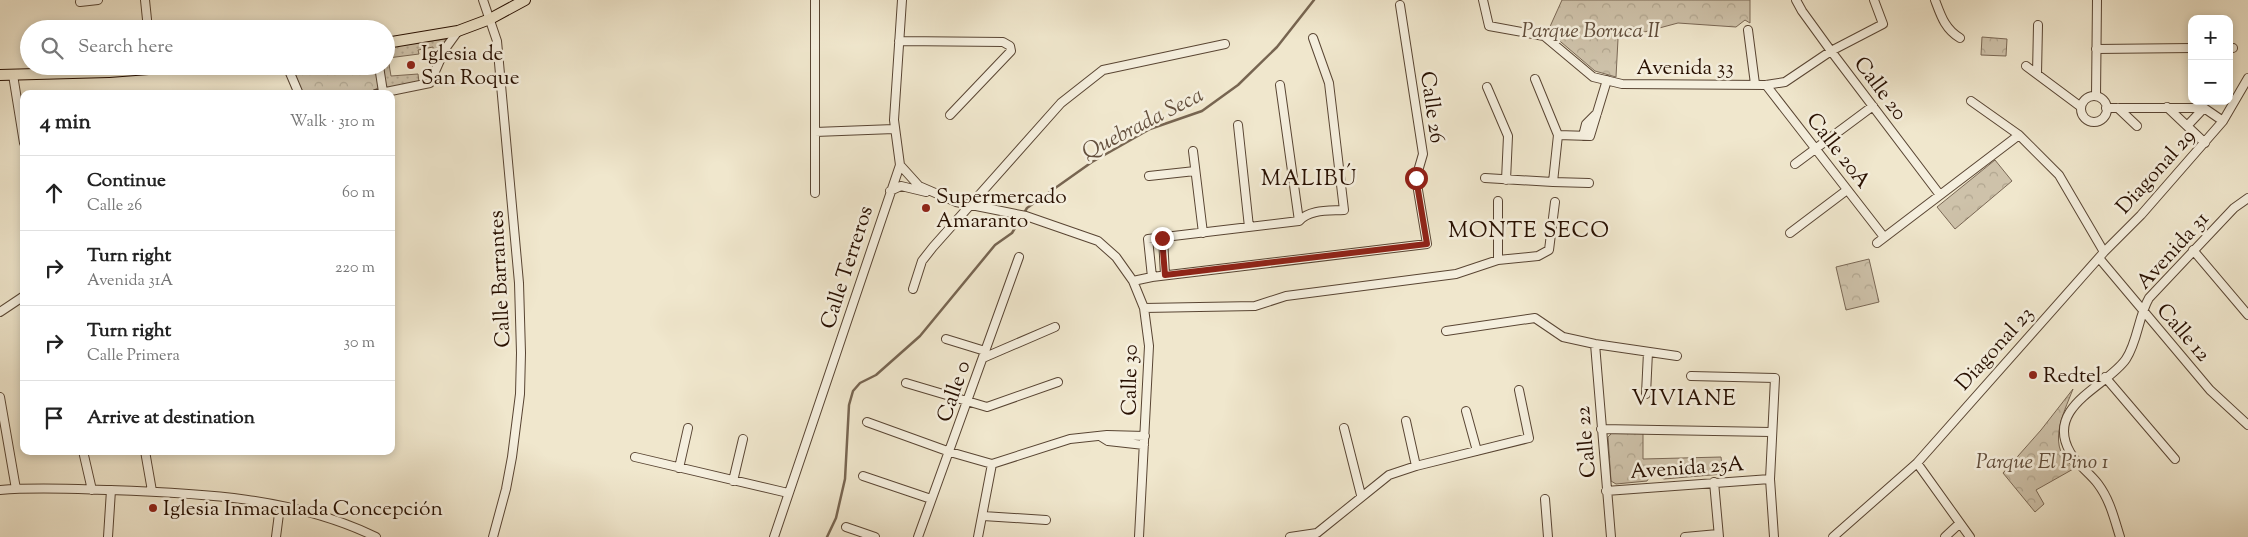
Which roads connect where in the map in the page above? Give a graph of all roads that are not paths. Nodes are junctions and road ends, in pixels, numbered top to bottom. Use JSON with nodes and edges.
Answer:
{"nodes":[{"id":1,"x":98,"y":0,"type":"edge"},
{"id":2,"x":145,"y":0,"type":"edge"},
{"id":3,"x":483,"y":0,"type":"edge"},
{"id":4,"x":525,"y":0,"type":"edge"},
{"id":5,"x":815,"y":0,"type":"edge"},
{"id":6,"x":902,"y":0,"type":"edge"},
{"id":7,"x":1483,"y":0,"type":"edge"},
{"id":8,"x":1796,"y":0,"type":"edge"},
{"id":9,"x":1874,"y":0,"type":"edge"},
{"id":10,"x":1934,"y":0,"type":"edge"},
{"id":11,"x":2096,"y":0,"type":"edge"},
{"id":12,"x":80,"y":2,"type":"dead end"},
{"id":13,"x":1400,"y":5,"type":"dead end"},
{"id":14,"x":490,"y":19,"type":"junction"},
{"id":15,"x":147,"y":20,"type":"edge"},
{"id":16,"x":2038,"y":25,"type":"dead end"},
{"id":17,"x":1748,"y":30,"type":"dead end"},
{"id":18,"x":458,"y":31,"type":"junction"},
{"id":19,"x":1313,"y":38,"type":"dead end"},
{"id":20,"x":1960,"y":38,"type":"dead end"},
{"id":21,"x":899,"y":41,"type":"junction"},
{"id":22,"x":395,"y":42,"type":"edge"},
{"id":23,"x":1225,"y":44,"type":"dead end"},
{"id":24,"x":2188,"y":48,"type":"edge"},
{"id":25,"x":2096,"y":49,"type":"junction"},
{"id":26,"x":1831,"y":51,"type":"junction"},
{"id":27,"x":2026,"y":66,"type":"dead end"},
{"id":28,"x":2037,"y":74,"type":"junction"},
{"id":29,"x":0,"y":75,"type":"edge"},
{"id":30,"x":13,"y":75,"type":"junction"},
{"id":31,"x":20,"y":75,"type":"edge"},
{"id":32,"x":291,"y":75,"type":"edge"},
{"id":33,"x":379,"y":75,"type":"edge"},
{"id":34,"x":2248,"y":78,"type":"edge"},
{"id":35,"x":1535,"y":79,"type":"dead end"},
{"id":36,"x":1607,"y":80,"type":"junction"},
{"id":37,"x":1755,"y":84,"type":"junction"},
{"id":38,"x":1280,"y":85,"type":"dead end"},
{"id":39,"x":1766,"y":85,"type":"junction"},
{"id":40,"x":1487,"y":87,"type":"dead end"},
{"id":41,"x":297,"y":90,"type":"edge"},
{"id":42,"x":379,"y":90,"type":"edge"},
{"id":43,"x":394,"y":90,"type":"edge"},
{"id":44,"x":2096,"y":96,"type":"junction"},
{"id":45,"x":1971,"y":101,"type":"dead end"},
{"id":46,"x":1873,"y":106,"type":"junction"},
{"id":47,"x":2081,"y":107,"type":"junction"},
{"id":48,"x":2167,"y":107,"type":"junction"},
{"id":49,"x":2106,"y":108,"type":"junction"},
{"id":50,"x":2118,"y":108,"type":"junction"},
{"id":51,"x":2204,"y":108,"type":"junction"},
{"id":52,"x":950,"y":115,"type":"dead end"},
{"id":53,"x":20,"y":118,"type":"edge"},
{"id":54,"x":2223,"y":121,"type":"junction"},
{"id":55,"x":1238,"y":125,"type":"dead end"},
{"id":56,"x":2137,"y":126,"type":"dead end"},
{"id":57,"x":2187,"y":126,"type":"junction"},
{"id":58,"x":894,"y":129,"type":"junction"},
{"id":59,"x":815,"y":132,"type":"junction"},
{"id":60,"x":1558,"y":135,"type":"junction"},
{"id":61,"x":2019,"y":135,"type":"junction"},
{"id":62,"x":2205,"y":143,"type":"junction"},
{"id":63,"x":1815,"y":148,"type":"junction"},
{"id":64,"x":1193,"y":151,"type":"dead end"},
{"id":65,"x":1795,"y":164,"type":"dead end"},
{"id":66,"x":900,"y":165,"type":"junction"},
{"id":67,"x":1195,"y":171,"type":"junction"},
{"id":68,"x":1149,"y":176,"type":"dead end"},
{"id":69,"x":1485,"y":178,"type":"dead end"},
{"id":70,"x":1506,"y":180,"type":"junction"},
{"id":71,"x":1553,"y":182,"type":"junction"},
{"id":72,"x":1588,"y":184,"type":"dead end"},
{"id":73,"x":1847,"y":190,"type":"junction"},
{"id":74,"x":890,"y":191,"type":"junction"},
{"id":75,"x":815,"y":193,"type":"dead end"},
{"id":76,"x":934,"y":194,"type":"junction"},
{"id":77,"x":1940,"y":195,"type":"junction"},
{"id":78,"x":2248,"y":198,"type":"edge"},
{"id":79,"x":1498,"y":201,"type":"dead end"},
{"id":80,"x":1555,"y":202,"type":"dead end"},
{"id":81,"x":970,"y":205,"type":"junction"},
{"id":82,"x":1299,"y":220,"type":"junction"},
{"id":83,"x":1250,"y":227,"type":"junction"},
{"id":84,"x":1203,"y":232,"type":"junction"},
{"id":85,"x":1790,"y":233,"type":"dead end"},
{"id":86,"x":1162,"y":238,"type":"junction"},
{"id":87,"x":1884,"y":238,"type":"junction"},
{"id":88,"x":1877,"y":243,"type":"dead end"},
{"id":89,"x":2193,"y":250,"type":"junction"},
{"id":90,"x":2101,"y":255,"type":"junction"},
{"id":91,"x":1019,"y":256,"type":"dead end"},
{"id":92,"x":1498,"y":260,"type":"junction"},
{"id":93,"x":1165,"y":275,"type":"junction"},
{"id":94,"x":1152,"y":277,"type":"junction"},
{"id":95,"x":1132,"y":281,"type":"junction"},
{"id":96,"x":912,"y":289,"type":"dead end"},
{"id":97,"x":20,"y":299,"type":"edge"},
{"id":98,"x":1144,"y":308,"type":"junction"},
{"id":99,"x":2142,"y":310,"type":"junction"},
{"id":100,"x":0,"y":312,"type":"edge"},
{"id":101,"x":2248,"y":315,"type":"edge"},
{"id":102,"x":1055,"y":327,"type":"dead end"},
{"id":103,"x":1446,"y":331,"type":"dead end"},
{"id":104,"x":946,"y":339,"type":"dead end"},
{"id":105,"x":1595,"y":344,"type":"junction"},
{"id":106,"x":1648,"y":352,"type":"junction"},
{"id":107,"x":984,"y":354,"type":"junction"},
{"id":108,"x":1677,"y":356,"type":"dead end"},
{"id":109,"x":1691,"y":376,"type":"dead end"},
{"id":110,"x":2105,"y":377,"type":"junction"},
{"id":111,"x":1058,"y":382,"type":"dead end"},
{"id":112,"x":906,"y":383,"type":"dead end"},
{"id":113,"x":1519,"y":390,"type":"dead end"},
{"id":114,"x":1646,"y":394,"type":"dead end"},
{"id":115,"x":0,"y":397,"type":"edge"},
{"id":116,"x":967,"y":402,"type":"junction"},
{"id":117,"x":1466,"y":411,"type":"dead end"},
{"id":118,"x":1406,"y":421,"type":"dead end"},
{"id":119,"x":867,"y":422,"type":"dead end"},
{"id":120,"x":2248,"y":425,"type":"edge"},
{"id":121,"x":3,"y":427,"type":"edge"},
{"id":122,"x":688,"y":428,"type":"dead end"},
{"id":123,"x":1344,"y":428,"type":"dead end"},
{"id":124,"x":1601,"y":429,"type":"junction"},
{"id":125,"x":1771,"y":432,"type":"junction"},
{"id":126,"x":743,"y":439,"type":"dead end"},
{"id":127,"x":1145,"y":440,"type":"junction"},
{"id":128,"x":950,"y":452,"type":"junction"},
{"id":129,"x":1477,"y":452,"type":"junction"},
{"id":130,"x":85,"y":455,"type":"edge"},
{"id":131,"x":147,"y":455,"type":"edge"},
{"id":132,"x":635,"y":457,"type":"dead end"},
{"id":133,"x":2175,"y":460,"type":"dead end"},
{"id":134,"x":1916,"y":463,"type":"junction"},
{"id":135,"x":992,"y":464,"type":"junction"},
{"id":136,"x":1416,"y":466,"type":"junction"},
{"id":137,"x":679,"y":468,"type":"junction"},
{"id":138,"x":863,"y":476,"type":"dead end"},
{"id":139,"x":1770,"y":479,"type":"junction"},
{"id":140,"x":733,"y":481,"type":"junction"},
{"id":141,"x":1714,"y":482,"type":"junction"},
{"id":142,"x":16,"y":488,"type":"junction"},
{"id":143,"x":0,"y":490,"type":"edge"},
{"id":144,"x":92,"y":490,"type":"junction"},
{"id":145,"x":111,"y":490,"type":"junction"},
{"id":146,"x":152,"y":491,"type":"junction"},
{"id":147,"x":1606,"y":491,"type":"junction"},
{"id":148,"x":788,"y":493,"type":"junction"},
{"id":149,"x":1361,"y":496,"type":"junction"},
{"id":150,"x":931,"y":499,"type":"junction"},
{"id":151,"x":1544,"y":499,"type":"dead end"},
{"id":152,"x":280,"y":506,"type":"junction"},
{"id":153,"x":983,"y":516,"type":"junction"},
{"id":154,"x":1046,"y":520,"type":"dead end"},
{"id":155,"x":1960,"y":523,"type":"junction"},
{"id":156,"x":846,"y":527,"type":"dead end"},
{"id":157,"x":1719,"y":536,"type":"edge"},
{"id":158,"x":108,"y":537,"type":"edge"},
{"id":159,"x":276,"y":537,"type":"edge"},
{"id":160,"x":376,"y":537,"type":"edge"},
{"id":161,"x":493,"y":537,"type":"edge"},
{"id":162,"x":774,"y":537,"type":"edge"},
{"id":163,"x":875,"y":537,"type":"edge"},
{"id":164,"x":918,"y":537,"type":"edge"},
{"id":165,"x":978,"y":537,"type":"edge"},
{"id":166,"x":1139,"y":537,"type":"edge"},
{"id":167,"x":1290,"y":537,"type":"edge"},
{"id":168,"x":1548,"y":537,"type":"edge"},
{"id":169,"x":1611,"y":537,"type":"edge"},
{"id":170,"x":1685,"y":537,"type":"edge"},
{"id":171,"x":1774,"y":537,"type":"edge"},
{"id":172,"x":1833,"y":537,"type":"edge"},
{"id":173,"x":1945,"y":537,"type":"edge"},
{"id":174,"x":1970,"y":537,"type":"edge"},
{"id":175,"x":2120,"y":537,"type":"edge"}],
"edges":[{"from":1,"to":12,"type":"street"},
{"from":2,"to":15,"type":"street"},
{"from":3,"to":14,"type":"street","name":"Calle Barrantes"},
{"from":4,"to":14,"type":"main road"},
{"from":5,"to":59,"type":"street"},
{"from":6,"to":21,"type":"street"},
{"from":7,"to":36,"type":"street","name":"Avenida 33"},
{"from":8,"to":26,"type":"street","name":"Calle 20"},
{"from":9,"to":26,"type":"street","name":"Avenida 33"},
{"from":10,"to":20,"type":"street"},
{"from":11,"to":25,"type":"street"},
{"from":13,"to":93,"type":"street","name":"Calle 26"},
{"from":14,"to":18,"type":"main road"},
{"from":14,"to":161,"type":"street","name":"Calle Barrantes"},
{"from":16,"to":28,"type":"street"},
{"from":17,"to":37,"type":"street"},
{"from":18,"to":22,"type":"main road"},
{"from":18,"to":43,"type":"street"},
{"from":19,"to":82,"type":"street"},
{"from":21,"to":52,"type":"street"},
{"from":21,"to":58,"type":"street"},
{"from":23,"to":81,"type":"street"},
{"from":24,"to":25,"type":"street"},
{"from":25,"to":44,"type":"street"},
{"from":26,"to":39,"type":"street","name":"Avenida 33"},
{"from":26,"to":46,"type":"street","name":"Calle 20"},
{"from":27,"to":28,"type":"street"},
{"from":28,"to":47,"type":"street"},
{"from":29,"to":30,"type":"main road"},
{"from":30,"to":31,"type":"main road"},
{"from":30,"to":53,"type":"street"},
{"from":32,"to":41,"type":"street"},
{"from":33,"to":42,"type":"street"},
{"from":34,"to":54,"type":"street","name":"Diagonal 29"},
{"from":35,"to":60,"type":"street"},
{"from":36,"to":37,"type":"street","name":"Avenida 33"},
{"from":36,"to":60,"type":"street"},
{"from":37,"to":39,"type":"street","name":"Avenida 33"},
{"from":38,"to":82,"type":"street"},
{"from":39,"to":63,"type":"street","name":"Calle 20A"},
{"from":40,"to":70,"type":"street"},
{"from":44,"to":47,"type":"street"},
{"from":44,"to":49,"type":"street"},
{"from":45,"to":61,"type":"street","name":"Calle 12"},
{"from":46,"to":63,"type":"street"},
{"from":46,"to":77,"type":"street","name":"Calle 20"},
{"from":47,"to":49,"type":"street"},
{"from":48,"to":50,"type":"street"},
{"from":48,"to":51,"type":"street"},
{"from":48,"to":57,"type":"street"},
{"from":49,"to":50,"type":"street"},
{"from":50,"to":56,"type":"street"},
{"from":51,"to":54,"type":"street"},
{"from":51,"to":57,"type":"street"},
{"from":54,"to":62,"type":"street","name":"Diagonal 29"},
{"from":55,"to":83,"type":"street"},
{"from":57,"to":62,"type":"street"},
{"from":58,"to":59,"type":"street"},
{"from":58,"to":66,"type":"street"},
{"from":59,"to":75,"type":"street"},
{"from":60,"to":71,"type":"street"},
{"from":61,"to":77,"type":"street"},
{"from":61,"to":90,"type":"street","name":"Calle 12"},
{"from":62,"to":90,"type":"street","name":"Diagonal 29"},
{"from":63,"to":65,"type":"street"},
{"from":63,"to":73,"type":"street","name":"Calle 20A"},
{"from":64,"to":67,"type":"street"},
{"from":66,"to":74,"type":"street","name":"Calle Terreros"},
{"from":66,"to":76,"type":"street"},
{"from":67,"to":68,"type":"street"},
{"from":67,"to":84,"type":"street"},
{"from":69,"to":70,"type":"street"},
{"from":70,"to":71,"type":"street"},
{"from":71,"to":72,"type":"street"},
{"from":73,"to":85,"type":"street"},
{"from":73,"to":87,"type":"street","name":"Calle 20A"},
{"from":74,"to":76,"type":"street"},
{"from":74,"to":148,"type":"street","name":"Calle Terreros"},
{"from":76,"to":81,"type":"street"},
{"from":77,"to":87,"type":"street"},
{"from":78,"to":89,"type":"street","name":"Avenida 31"},
{"from":79,"to":92,"type":"street"},
{"from":80,"to":92,"type":"street"},
{"from":81,"to":95,"type":"street","name":"Calle 30"},
{"from":81,"to":96,"type":"street"},
{"from":82,"to":83,"type":"street"},
{"from":83,"to":84,"type":"street"},
{"from":84,"to":86,"type":"street"},
{"from":86,"to":93,"type":"street"},
{"from":86,"to":94,"type":"street"},
{"from":87,"to":88,"type":"street"},
{"from":89,"to":99,"type":"street","name":"Avenida 31"},
{"from":89,"to":101,"type":"street"},
{"from":90,"to":99,"type":"street","name":"Calle 12"},
{"from":90,"to":134,"type":"street","name":"Diagonal 23"},
{"from":91,"to":107,"type":"street","name":"Calle 0"},
{"from":92,"to":98,"type":"street"},
{"from":93,"to":94,"type":"street"},
{"from":94,"to":95,"type":"street"},
{"from":95,"to":98,"type":"street","name":"Calle 30"},
{"from":97,"to":100,"type":"street"},
{"from":98,"to":127,"type":"street","name":"Calle 30"},
{"from":99,"to":110,"type":"street","name":"Avenida 31"},
{"from":99,"to":120,"type":"street","name":"Calle 12"},
{"from":102,"to":107,"type":"street"},
{"from":103,"to":105,"type":"street"},
{"from":104,"to":107,"type":"street"},
{"from":105,"to":106,"type":"street"},
{"from":105,"to":124,"type":"street","name":"Calle 22"},
{"from":106,"to":108,"type":"street"},
{"from":106,"to":114,"type":"street"},
{"from":107,"to":116,"type":"street","name":"Calle 0"},
{"from":109,"to":125,"type":"street"},
{"from":110,"to":133,"type":"street"},
{"from":110,"to":175,"type":"street","name":"Avenida 31"},
{"from":111,"to":116,"type":"street"},
{"from":112,"to":116,"type":"street"},
{"from":113,"to":129,"type":"street"},
{"from":115,"to":121,"type":"street"},
{"from":116,"to":128,"type":"street","name":"Calle 0"},
{"from":117,"to":129,"type":"street"},
{"from":118,"to":136,"type":"street"},
{"from":119,"to":128,"type":"street"},
{"from":121,"to":142,"type":"street"},
{"from":122,"to":137,"type":"street"},
{"from":123,"to":149,"type":"street"},
{"from":124,"to":125,"type":"street"},
{"from":124,"to":147,"type":"street","name":"Calle 22"},
{"from":125,"to":139,"type":"street"},
{"from":126,"to":140,"type":"street"},
{"from":127,"to":135,"type":"street"},
{"from":127,"to":166,"type":"street","name":"Calle 30"},
{"from":128,"to":135,"type":"street"},
{"from":128,"to":150,"type":"street","name":"Calle 0"},
{"from":129,"to":136,"type":"street"},
{"from":130,"to":144,"type":"street"},
{"from":131,"to":146,"type":"street"},
{"from":132,"to":137,"type":"street"},
{"from":134,"to":155,"type":"street"},
{"from":134,"to":172,"type":"street","name":"Diagonal 23"},
{"from":135,"to":153,"type":"street"},
{"from":136,"to":149,"type":"street"},
{"from":137,"to":140,"type":"street"},
{"from":138,"to":150,"type":"street"},
{"from":139,"to":141,"type":"street","name":"Avenida 25A"},
{"from":139,"to":171,"type":"street"},
{"from":140,"to":148,"type":"street"},
{"from":141,"to":147,"type":"street","name":"Avenida 25A"},
{"from":141,"to":157,"type":"street"},
{"from":142,"to":143,"type":"street"},
{"from":142,"to":144,"type":"street"},
{"from":144,"to":145,"type":"street"},
{"from":145,"to":146,"type":"street"},
{"from":145,"to":158,"type":"street"},
{"from":146,"to":152,"type":"street"},
{"from":147,"to":169,"type":"street","name":"Calle 22"},
{"from":148,"to":162,"type":"street","name":"Calle Terreros"},
{"from":149,"to":167,"type":"street"},
{"from":150,"to":164,"type":"street","name":"Calle 0"},
{"from":151,"to":168,"type":"street"},
{"from":152,"to":159,"type":"street"},
{"from":152,"to":160,"type":"street"},
{"from":153,"to":154,"type":"street"},
{"from":153,"to":165,"type":"street"},
{"from":155,"to":173,"type":"street"},
{"from":155,"to":174,"type":"street"},
{"from":156,"to":163,"type":"street"},
{"from":157,"to":170,"type":"street"}]}
